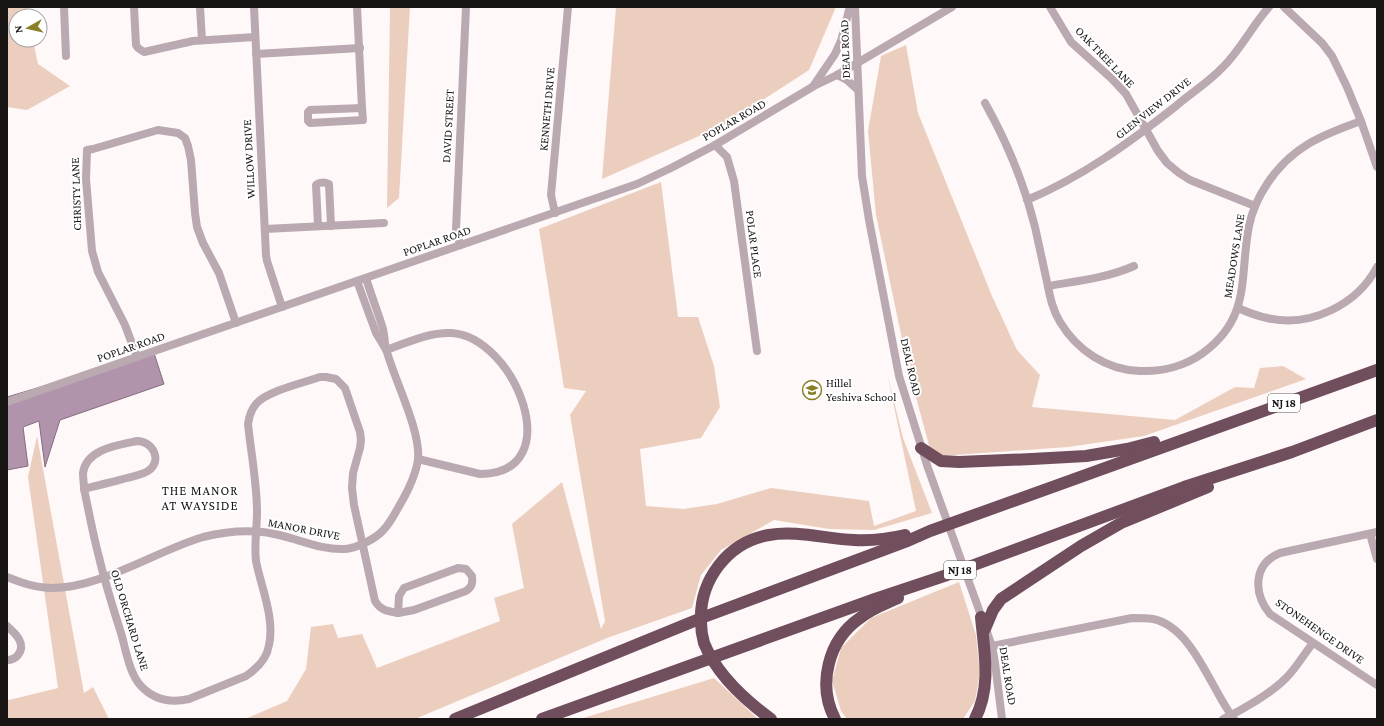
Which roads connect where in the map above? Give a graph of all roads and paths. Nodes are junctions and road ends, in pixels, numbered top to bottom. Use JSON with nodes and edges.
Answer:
{"nodes":[{"id":1,"x":64,"y":7,"type":"edge"},
{"id":2,"x":134,"y":7,"type":"edge"},
{"id":3,"x":200,"y":7,"type":"edge"},
{"id":4,"x":254,"y":7,"type":"edge"},
{"id":5,"x":357,"y":7,"type":"edge"},
{"id":6,"x":466,"y":7,"type":"edge"},
{"id":7,"x":568,"y":7,"type":"edge"},
{"id":8,"x":851,"y":7,"type":"edge"},
{"id":9,"x":855,"y":7,"type":"edge"},
{"id":10,"x":952,"y":7,"type":"edge"},
{"id":11,"x":1050,"y":7,"type":"edge"},
{"id":12,"x":1269,"y":7,"type":"edge"},
{"id":13,"x":1284,"y":7,"type":"edge"},
{"id":14,"x":256,"y":37,"type":"junction"},
{"id":15,"x":202,"y":40,"type":"junction"},
{"id":16,"x":360,"y":48,"type":"junction"},
{"id":17,"x":256,"y":54,"type":"junction"},
{"id":18,"x":66,"y":56,"type":"dead end"},
{"id":19,"x":857,"y":63,"type":"junction"},
{"id":20,"x":837,"y":75,"type":"junction"},
{"id":21,"x":814,"y":86,"type":"junction"},
{"id":22,"x":858,"y":90,"type":"junction"},
{"id":23,"x":985,"y":103,"type":"dead end"},
{"id":24,"x":362,"y":108,"type":"junction"},
{"id":25,"x":1361,"y":121,"type":"junction"},
{"id":26,"x":1146,"y":129,"type":"junction"},
{"id":27,"x":715,"y":145,"type":"junction"},
{"id":28,"x":1377,"y":167,"type":"edge"},
{"id":29,"x":1027,"y":200,"type":"junction"},
{"id":30,"x":1256,"y":206,"type":"junction"},
{"id":31,"x":555,"y":213,"type":"junction"},
{"id":32,"x":384,"y":223,"type":"dead end"},
{"id":33,"x":318,"y":226,"type":"junction"},
{"id":34,"x":331,"y":226,"type":"junction"},
{"id":35,"x":265,"y":229,"type":"junction"},
{"id":36,"x":460,"y":245,"type":"junction"},
{"id":37,"x":1134,"y":266,"type":"dead end"},
{"id":38,"x":1377,"y":266,"type":"edge"},
{"id":39,"x":366,"y":278,"type":"junction"},
{"id":40,"x":357,"y":281,"type":"junction"},
{"id":41,"x":1048,"y":286,"type":"junction"},
{"id":42,"x":282,"y":307,"type":"junction"},
{"id":43,"x":1238,"y":308,"type":"junction"},
{"id":44,"x":236,"y":323,"type":"junction"},
{"id":45,"x":386,"y":350,"type":"junction"},
{"id":46,"x":757,"y":351,"type":"dead end"},
{"id":47,"x":137,"y":357,"type":"junction"},
{"id":48,"x":1377,"y":370,"type":"edge"},
{"id":49,"x":7,"y":402,"type":"edge"},
{"id":50,"x":1377,"y":420,"type":"edge"},
{"id":51,"x":1190,"y":436,"type":"junction"},
{"id":52,"x":921,"y":448,"type":"junction"},
{"id":53,"x":1292,"y":452,"type":"junction"},
{"id":54,"x":418,"y":459,"type":"junction"},
{"id":55,"x":84,"y":489,"type":"junction"},
{"id":56,"x":930,"y":531,"type":"junction"},
{"id":57,"x":256,"y":532,"type":"junction"},
{"id":58,"x":1374,"y":533,"type":"edge"},
{"id":59,"x":362,"y":544,"type":"junction"},
{"id":60,"x":1377,"y":559,"type":"edge"},
{"id":61,"x":947,"y":575,"type":"junction"},
{"id":62,"x":104,"y":576,"type":"junction"},
{"id":63,"x":7,"y":577,"type":"edge"},
{"id":64,"x":398,"y":613,"type":"junction"},
{"id":65,"x":981,"y":617,"type":"junction"},
{"id":66,"x":7,"y":626,"type":"edge"},
{"id":67,"x":985,"y":629,"type":"junction"},
{"id":68,"x":1313,"y":643,"type":"junction"},
{"id":69,"x":992,"y":646,"type":"junction"},
{"id":70,"x":7,"y":660,"type":"edge"},
{"id":71,"x":1377,"y":685,"type":"edge"},
{"id":72,"x":1233,"y":717,"type":"edge"},
{"id":73,"x":455,"y":719,"type":"edge"},
{"id":74,"x":542,"y":719,"type":"edge"},
{"id":75,"x":771,"y":719,"type":"edge"},
{"id":76,"x":835,"y":719,"type":"edge"},
{"id":77,"x":975,"y":719,"type":"edge"},
{"id":78,"x":1002,"y":719,"type":"edge"},
{"id":79,"x":1223,"y":719,"type":"edge"}],
"edges":[{"from":1,"to":18,"type":"street"},
{"from":2,"to":15,"type":"street"},
{"from":3,"to":15,"type":"street"},
{"from":4,"to":14,"type":"street","name":"WILLOW DRIVE"},
{"from":5,"to":16,"type":"street"},
{"from":6,"to":36,"type":"street","name":"DAVID STREET"},
{"from":7,"to":31,"type":"street","name":"KENNETH DRIVE"},
{"from":8,"to":21,"type":"street"},
{"from":9,"to":19,"type":"street","name":"DEAL ROAD"},
{"from":10,"to":19,"type":"street","name":"POPLAR ROAD"},
{"from":11,"to":26,"type":"street","name":"OAK TREE LANE"},
{"from":12,"to":26,"type":"street","name":"GLEN VIEW DRIVE"},
{"from":13,"to":25,"type":"street"},
{"from":14,"to":15,"type":"street"},
{"from":14,"to":17,"type":"street","name":"WILLOW DRIVE"},
{"from":16,"to":17,"type":"street"},
{"from":16,"to":24,"type":"street"},
{"from":17,"to":35,"type":"street","name":"WILLOW DRIVE"},
{"from":19,"to":20,"type":"street","name":"POPLAR ROAD"},
{"from":19,"to":22,"type":"street","name":"DEAL ROAD"},
{"from":20,"to":21,"type":"street","name":"POPLAR ROAD"},
{"from":20,"to":22,"type":"street"},
{"from":21,"to":27,"type":"street","name":"POPLAR ROAD"},
{"from":22,"to":52,"type":"street","name":"DEAL ROAD"},
{"from":23,"to":29,"type":"street","name":"MEADOWS LANE"},
{"from":24,"to":24,"type":"street"},
{"from":25,"to":28,"type":"street"},
{"from":25,"to":30,"type":"street","name":"MEADOWS LANE"},
{"from":26,"to":29,"type":"street","name":"GLEN VIEW DRIVE"},
{"from":26,"to":30,"type":"street","name":"OAK TREE LANE"},
{"from":27,"to":31,"type":"street","name":"POPLAR ROAD"},
{"from":27,"to":46,"type":"street","name":"POLAR PLACE"},
{"from":29,"to":41,"type":"street","name":"MEADOWS LANE"},
{"from":30,"to":43,"type":"street","name":"MEADOWS LANE"},
{"from":31,"to":36,"type":"street","name":"POPLAR ROAD"},
{"from":32,"to":34,"type":"street"},
{"from":33,"to":34,"type":"street"},
{"from":33,"to":34,"type":"street"},
{"from":33,"to":35,"type":"street"},
{"from":35,"to":42,"type":"street","name":"WILLOW DRIVE"},
{"from":36,"to":39,"type":"street","name":"POPLAR ROAD"},
{"from":37,"to":41,"type":"street"},
{"from":38,"to":43,"type":"street"},
{"from":39,"to":40,"type":"street","name":"POPLAR ROAD"},
{"from":39,"to":45,"type":"street","name":"MANOR DRIVE"},
{"from":40,"to":42,"type":"street","name":"POPLAR ROAD"},
{"from":40,"to":45,"type":"street","name":"MANOR DRIVE"},
{"from":41,"to":43,"type":"street","name":"MEADOWS LANE"},
{"from":42,"to":44,"type":"street","name":"POPLAR ROAD"},
{"from":44,"to":47,"type":"street","name":"POPLAR ROAD"},
{"from":44,"to":47,"type":"street","name":"CHRISTY LANE"},
{"from":45,"to":54,"type":"street","name":"MANOR DRIVE"},
{"from":45,"to":54,"type":"street"},
{"from":47,"to":49,"type":"street","name":"POPLAR ROAD"},
{"from":48,"to":51,"type":"highway","number":"NJ 18"},
{"from":50,"to":53,"type":"highway","number":"NJ 18"},
{"from":51,"to":52,"type":"highway"},
{"from":51,"to":56,"type":"highway","number":"NJ 18"},
{"from":52,"to":65,"type":"street","name":"DEAL ROAD"},
{"from":53,"to":61,"type":"highway","number":"NJ 18"},
{"from":53,"to":67,"type":"highway"},
{"from":54,"to":59,"type":"street","name":"MANOR DRIVE"},
{"from":55,"to":55,"type":"street","name":"OLD ORCHARD LANE"},
{"from":55,"to":62,"type":"street","name":"OLD ORCHARD LANE"},
{"from":56,"to":73,"type":"highway","number":"NJ 18"},
{"from":56,"to":75,"type":"highway"},
{"from":57,"to":59,"type":"street","name":"MANOR DRIVE"},
{"from":57,"to":59,"type":"street","name":"OLD ORCHARD LANE"},
{"from":57,"to":62,"type":"street","name":"MANOR DRIVE"},
{"from":57,"to":62,"type":"street","name":"OLD ORCHARD LANE"},
{"from":58,"to":60,"type":"street"},
{"from":58,"to":68,"type":"street","name":"STONEHENGE DRIVE"},
{"from":59,"to":64,"type":"street","name":"OLD ORCHARD LANE"},
{"from":61,"to":74,"type":"highway","number":"NJ 18"},
{"from":61,"to":76,"type":"highway"},
{"from":62,"to":63,"type":"street","name":"MANOR DRIVE"},
{"from":64,"to":64,"type":"street"},
{"from":65,"to":67,"type":"street","name":"DEAL ROAD"},
{"from":65,"to":77,"type":"highway"},
{"from":66,"to":70,"type":"street"},
{"from":67,"to":69,"type":"street","name":"DEAL ROAD"},
{"from":68,"to":71,"type":"street","name":"STONEHENGE DRIVE"},
{"from":68,"to":72,"type":"street"},
{"from":69,"to":72,"type":"street"},
{"from":69,"to":78,"type":"street","name":"DEAL ROAD"},
{"from":72,"to":79,"type":"street"}]}
